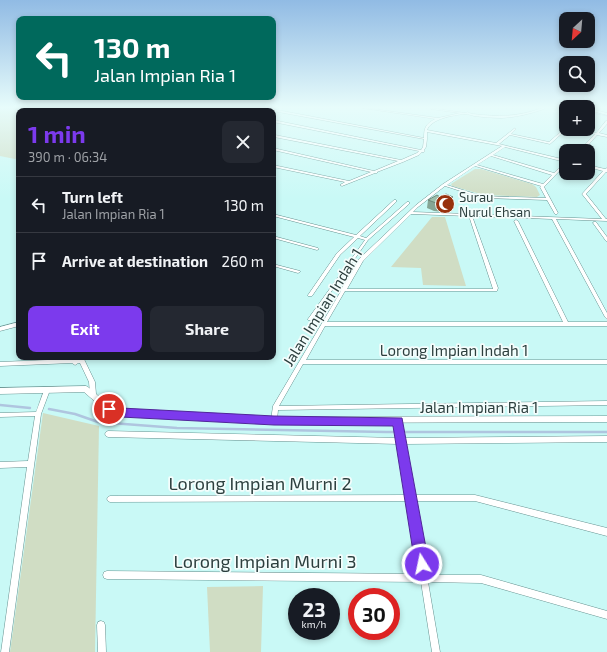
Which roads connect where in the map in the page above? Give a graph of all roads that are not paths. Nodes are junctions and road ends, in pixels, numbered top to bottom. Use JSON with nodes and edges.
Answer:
{"nodes":[{"id":1,"x":287,"y":138,"type":"edge"},
{"id":2,"x":360,"y":138,"type":"edge"},
{"id":3,"x":423,"y":138,"type":"edge"},
{"id":4,"x":467,"y":138,"type":"edge"},
{"id":5,"x":504,"y":138,"type":"edge"},
{"id":6,"x":529,"y":138,"type":"edge"},
{"id":7,"x":555,"y":138,"type":"edge"},
{"id":8,"x":426,"y":139,"type":"joint"},
{"id":9,"x":497,"y":144,"type":"junction"},
{"id":10,"x":504,"y":146,"type":"junction"},
{"id":11,"x":276,"y":150,"type":"edge"},
{"id":12,"x":423,"y":151,"type":"junction"},
{"id":13,"x":490,"y":155,"type":"junction"},
{"id":14,"x":559,"y":159,"type":"edge"},
{"id":15,"x":403,"y":162,"type":"junction"},
{"id":16,"x":475,"y":165,"type":"junction"},
{"id":17,"x":276,"y":167,"type":"edge"},
{"id":18,"x":595,"y":167,"type":"edge"},
{"id":19,"x":559,"y":169,"type":"edge"},
{"id":20,"x":607,"y":170,"type":"edge"},
{"id":21,"x":377,"y":172,"type":"junction"},
{"id":22,"x":554,"y":174,"type":"junction"},
{"id":23,"x":348,"y":182,"type":"junction"},
{"id":24,"x":342,"y":185,"type":"dead end"},
{"id":25,"x":444,"y":185,"type":"junction"},
{"id":26,"x":543,"y":185,"type":"junction"},
{"id":27,"x":549,"y":199,"type":"junction"},
{"id":28,"x":395,"y":201,"type":"dead end"},
{"id":29,"x":408,"y":203,"type":"dead end"},
{"id":30,"x":410,"y":213,"type":"junction"},
{"id":31,"x":556,"y":213,"type":"dead end"},
{"id":32,"x":470,"y":215,"type":"junction"},
{"id":33,"x":276,"y":216,"type":"edge"},
{"id":34,"x":553,"y":218,"type":"junction"},
{"id":35,"x":606,"y":220,"type":"edge"},
{"id":36,"x":516,"y":221,"type":"dead end"},
{"id":37,"x":595,"y":223,"type":"dead end"},
{"id":38,"x":356,"y":236,"type":"junction"},
{"id":39,"x":276,"y":238,"type":"edge"},
{"id":40,"x":367,"y":240,"type":"junction"},
{"id":41,"x":607,"y":240,"type":"edge"},
{"id":42,"x":317,"y":249,"type":"dead end"},
{"id":43,"x":276,"y":266,"type":"edge"},
{"id":44,"x":298,"y":272,"type":"dead end"},
{"id":45,"x":333,"y":288,"type":"junction"},
{"id":46,"x":343,"y":290,"type":"junction"},
{"id":47,"x":310,"y":295,"type":"dead end"},
{"id":48,"x":607,"y":317,"type":"edge"},
{"id":49,"x":310,"y":319,"type":"dead end"},
{"id":50,"x":324,"y":324,"type":"junction"},
{"id":51,"x":566,"y":324,"type":"junction"},
{"id":52,"x":607,"y":324,"type":"edge"},
{"id":53,"x":16,"y":325,"type":"edge"},
{"id":54,"x":0,"y":329,"type":"edge"},
{"id":55,"x":74,"y":360,"type":"edge"},
{"id":56,"x":81,"y":360,"type":"edge"},
{"id":57,"x":302,"y":362,"type":"junction"},
{"id":58,"x":607,"y":362,"type":"edge"},
{"id":59,"x":0,"y":364,"type":"edge"},
{"id":60,"x":47,"y":390,"type":"junction"},
{"id":61,"x":0,"y":391,"type":"edge"},
{"id":62,"x":93,"y":394,"type":"junction"},
{"id":63,"x":607,"y":403,"type":"edge"},
{"id":64,"x":275,"y":408,"type":"junction"},
{"id":65,"x":38,"y":414,"type":"junction"},
{"id":66,"x":0,"y":415,"type":"edge"},
{"id":67,"x":607,"y":419,"type":"edge"},
{"id":68,"x":274,"y":420,"type":"junction"},
{"id":69,"x":398,"y":425,"type":"junction"},
{"id":70,"x":108,"y":434,"type":"dead end"},
{"id":71,"x":401,"y":439,"type":"junction"},
{"id":72,"x":604,"y":439,"type":"edge"},
{"id":73,"x":30,"y":464,"type":"junction"},
{"id":74,"x":0,"y":465,"type":"edge"},
{"id":75,"x":110,"y":498,"type":"dead end"},
{"id":76,"x":411,"y":498,"type":"junction"},
{"id":77,"x":607,"y":532,"type":"edge"},
{"id":78,"x":107,"y":575,"type":"dead end"},
{"id":79,"x":424,"y":578,"type":"junction"},
{"id":80,"x":607,"y":615,"type":"edge"},
{"id":81,"x":101,"y":625,"type":"dead end"},
{"id":82,"x":5,"y":652,"type":"edge"},
{"id":83,"x":102,"y":652,"type":"edge"},
{"id":84,"x":436,"y":652,"type":"edge"}],
"edges":[{"from":1,"to":15,"type":"street"},
{"from":2,"to":12,"type":"street"},
{"from":3,"to":8,"type":"street"},
{"from":4,"to":9,"type":"street"},
{"from":5,"to":9,"type":"street"},
{"from":6,"to":7,"type":"street"},
{"from":8,"to":12,"type":"street"},
{"from":9,"to":10,"type":"street"},
{"from":10,"to":13,"type":"street","name":"Jalan Impian Indah 1"},
{"from":10,"to":14,"type":"street"},
{"from":11,"to":21,"type":"street"},
{"from":12,"to":15,"type":"street"},
{"from":13,"to":16,"type":"street","name":"Jalan Impian Indah 1"},
{"from":13,"to":22,"type":"street"},
{"from":15,"to":21,"type":"street"},
{"from":16,"to":25,"type":"street","name":"Jalan Impian Indah 1"},
{"from":16,"to":26,"type":"street"},
{"from":17,"to":23,"type":"street"},
{"from":18,"to":20,"type":"street"},
{"from":19,"to":22,"type":"street"},
{"from":20,"to":35,"type":"street"},
{"from":21,"to":23,"type":"street"},
{"from":22,"to":26,"type":"street"},
{"from":23,"to":24,"type":"street"},
{"from":25,"to":27,"type":"street"},
{"from":25,"to":30,"type":"street","name":"Jalan Impian Indah 1"},
{"from":26,"to":27,"type":"street"},
{"from":27,"to":31,"type":"street"},
{"from":28,"to":38,"type":"street","name":"Jalan Impian Indah 1"},
{"from":29,"to":40,"type":"street","name":"Jalan Impian Indah 1"},
{"from":30,"to":32,"type":"street"},
{"from":30,"to":46,"type":"street","name":"Jalan Impian Indah 1"},
{"from":32,"to":34,"type":"street"},
{"from":32,"to":46,"type":"street"},
{"from":33,"to":38,"type":"street"},
{"from":34,"to":35,"type":"street"},
{"from":34,"to":48,"type":"street"},
{"from":36,"to":51,"type":"street"},
{"from":37,"to":41,"type":"street"},
{"from":38,"to":40,"type":"street"},
{"from":38,"to":47,"type":"street","name":"Jalan Impian Indah 1"},
{"from":39,"to":42,"type":"street"},
{"from":40,"to":45,"type":"street","name":"Jalan Impian Indah 1"},
{"from":43,"to":44,"type":"street"},
{"from":45,"to":46,"type":"street"},
{"from":45,"to":49,"type":"street","name":"Jalan Impian Indah 1"},
{"from":46,"to":50,"type":"street","name":"Jalan Impian Indah 1"},
{"from":50,"to":51,"type":"street"},
{"from":50,"to":57,"type":"street","name":"Jalan Impian Indah 1"},
{"from":51,"to":52,"type":"street"},
{"from":53,"to":54,"type":"street"},
{"from":55,"to":59,"type":"street"},
{"from":56,"to":62,"type":"street"},
{"from":57,"to":58,"type":"street","name":"Lorong Impian Indah 1"},
{"from":57,"to":64,"type":"street","name":"Jalan Impian Indah 1"},
{"from":60,"to":61,"type":"street","name":"Jalan Impian Ria 1"},
{"from":60,"to":62,"type":"street","name":"Jalan Impian Ria 1"},
{"from":60,"to":65,"type":"street"},
{"from":62,"to":68,"type":"street","name":"Jalan Impian Ria 1"},
{"from":63,"to":64,"type":"street","name":"Jalan Impian Ria 1"},
{"from":64,"to":68,"type":"street","name":"Jalan Impian Indah 1"},
{"from":65,"to":66,"type":"street"},
{"from":65,"to":73,"type":"street"},
{"from":67,"to":69,"type":"street","name":"Jalan Impian Ria 1"},
{"from":68,"to":69,"type":"street","name":"Jalan Impian Ria 1"},
{"from":69,"to":71,"type":"street"},
{"from":70,"to":71,"type":"street"},
{"from":71,"to":72,"type":"street"},
{"from":71,"to":76,"type":"street"},
{"from":73,"to":74,"type":"street"},
{"from":73,"to":82,"type":"street"},
{"from":75,"to":76,"type":"street","name":"Lorong Impian Murni 2"},
{"from":76,"to":77,"type":"street","name":"Lorong Impian Murni 2"},
{"from":76,"to":79,"type":"street"},
{"from":78,"to":79,"type":"street","name":"Lorong Impian Murni 3"},
{"from":79,"to":80,"type":"street","name":"Lorong Impian Murni 3"},
{"from":79,"to":84,"type":"street"},
{"from":81,"to":83,"type":"street"}]}
